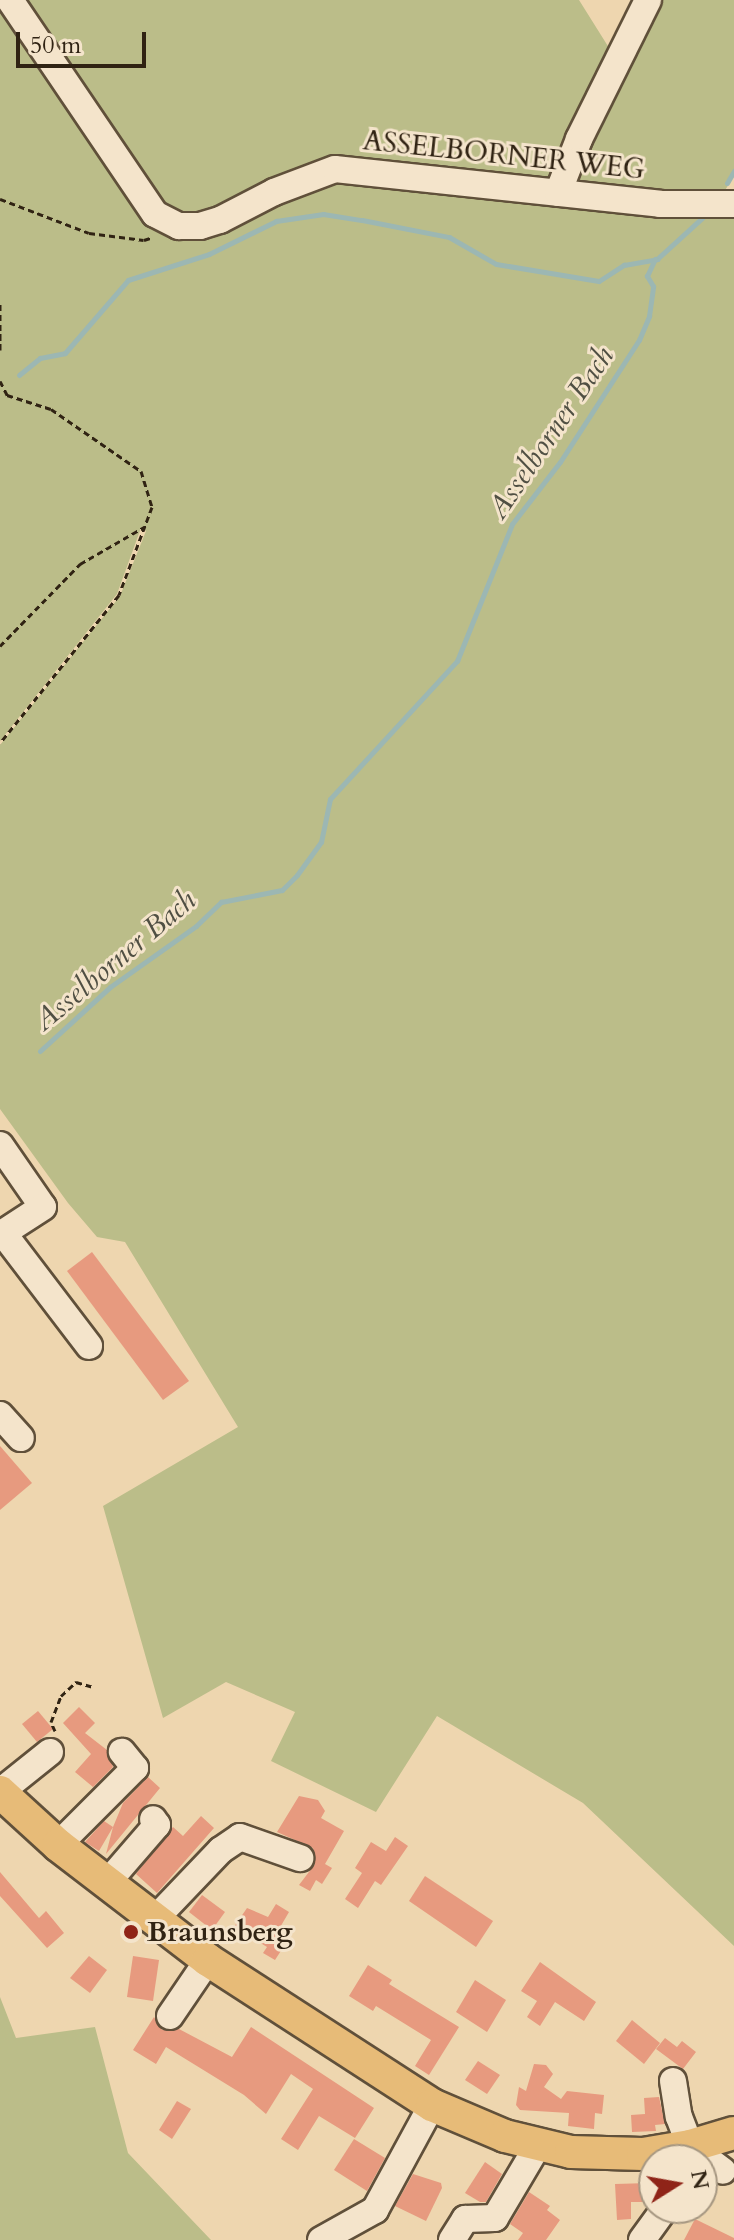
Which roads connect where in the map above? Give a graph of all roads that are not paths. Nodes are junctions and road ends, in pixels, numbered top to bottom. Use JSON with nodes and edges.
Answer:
{"nodes":[{"id":1,"x":10,"y":0,"type":"edge"},
{"id":2,"x":648,"y":0,"type":"edge"},
{"id":3,"x":558,"y":193,"type":"junction"},
{"id":4,"x":734,"y":204,"type":"edge"},
{"id":5,"x":0,"y":1145,"type":"edge"},
{"id":6,"x":89,"y":1346,"type":"dead end"},
{"id":7,"x":0,"y":1415,"type":"edge"},
{"id":8,"x":21,"y":1438,"type":"dead end"},
{"id":9,"x":50,"y":1752,"type":"road end"},
{"id":10,"x":122,"y":1752,"type":"dead end"},
{"id":11,"x":0,"y":1792,"type":"edge"},
{"id":12,"x":153,"y":1819,"type":"dead end"},
{"id":13,"x":58,"y":1845,"type":"junction"},
{"id":14,"x":300,"y":1858,"type":"dead end"},
{"id":15,"x":106,"y":1884,"type":"junction"},
{"id":16,"x":155,"y":1919,"type":"junction"},
{"id":17,"x":208,"y":1960,"type":"junction"},
{"id":18,"x":170,"y":2016,"type":"dead end"},
{"id":19,"x":673,"y":2081,"type":"dead end"},
{"id":20,"x":432,"y":2105,"type":"junction"},
{"id":21,"x":734,"y":2133,"type":"edge"},
{"id":22,"x":697,"y":2144,"type":"edge"},
{"id":23,"x":537,"y":2147,"type":"junction"},
{"id":24,"x":718,"y":2157,"type":"edge"},
{"id":25,"x":638,"y":2159,"type":"edge"},
{"id":26,"x":321,"y":2240,"type":"edge"},
{"id":27,"x":452,"y":2240,"type":"edge"}],
"edges":[{"from":1,"to":3,"type":"street","name":"ASSELBORNER WEG"},
{"from":2,"to":3,"type":"street"},
{"from":3,"to":4,"type":"street","name":"ASSELBORNER WEG"},
{"from":5,"to":6,"type":"street"},
{"from":7,"to":8,"type":"street"},
{"from":9,"to":11,"type":"street"},
{"from":10,"to":13,"type":"street"},
{"from":11,"to":13,"type":"main road"},
{"from":12,"to":15,"type":"street"},
{"from":13,"to":15,"type":"main road"},
{"from":14,"to":16,"type":"street"},
{"from":15,"to":16,"type":"main road"},
{"from":16,"to":17,"type":"main road"},
{"from":17,"to":18,"type":"street"},
{"from":17,"to":20,"type":"main road"},
{"from":19,"to":22,"type":"street"},
{"from":20,"to":23,"type":"main road"},
{"from":20,"to":26,"type":"street"},
{"from":21,"to":24,"type":"main road"},
{"from":23,"to":25,"type":"main road"},
{"from":23,"to":27,"type":"street"}]}
